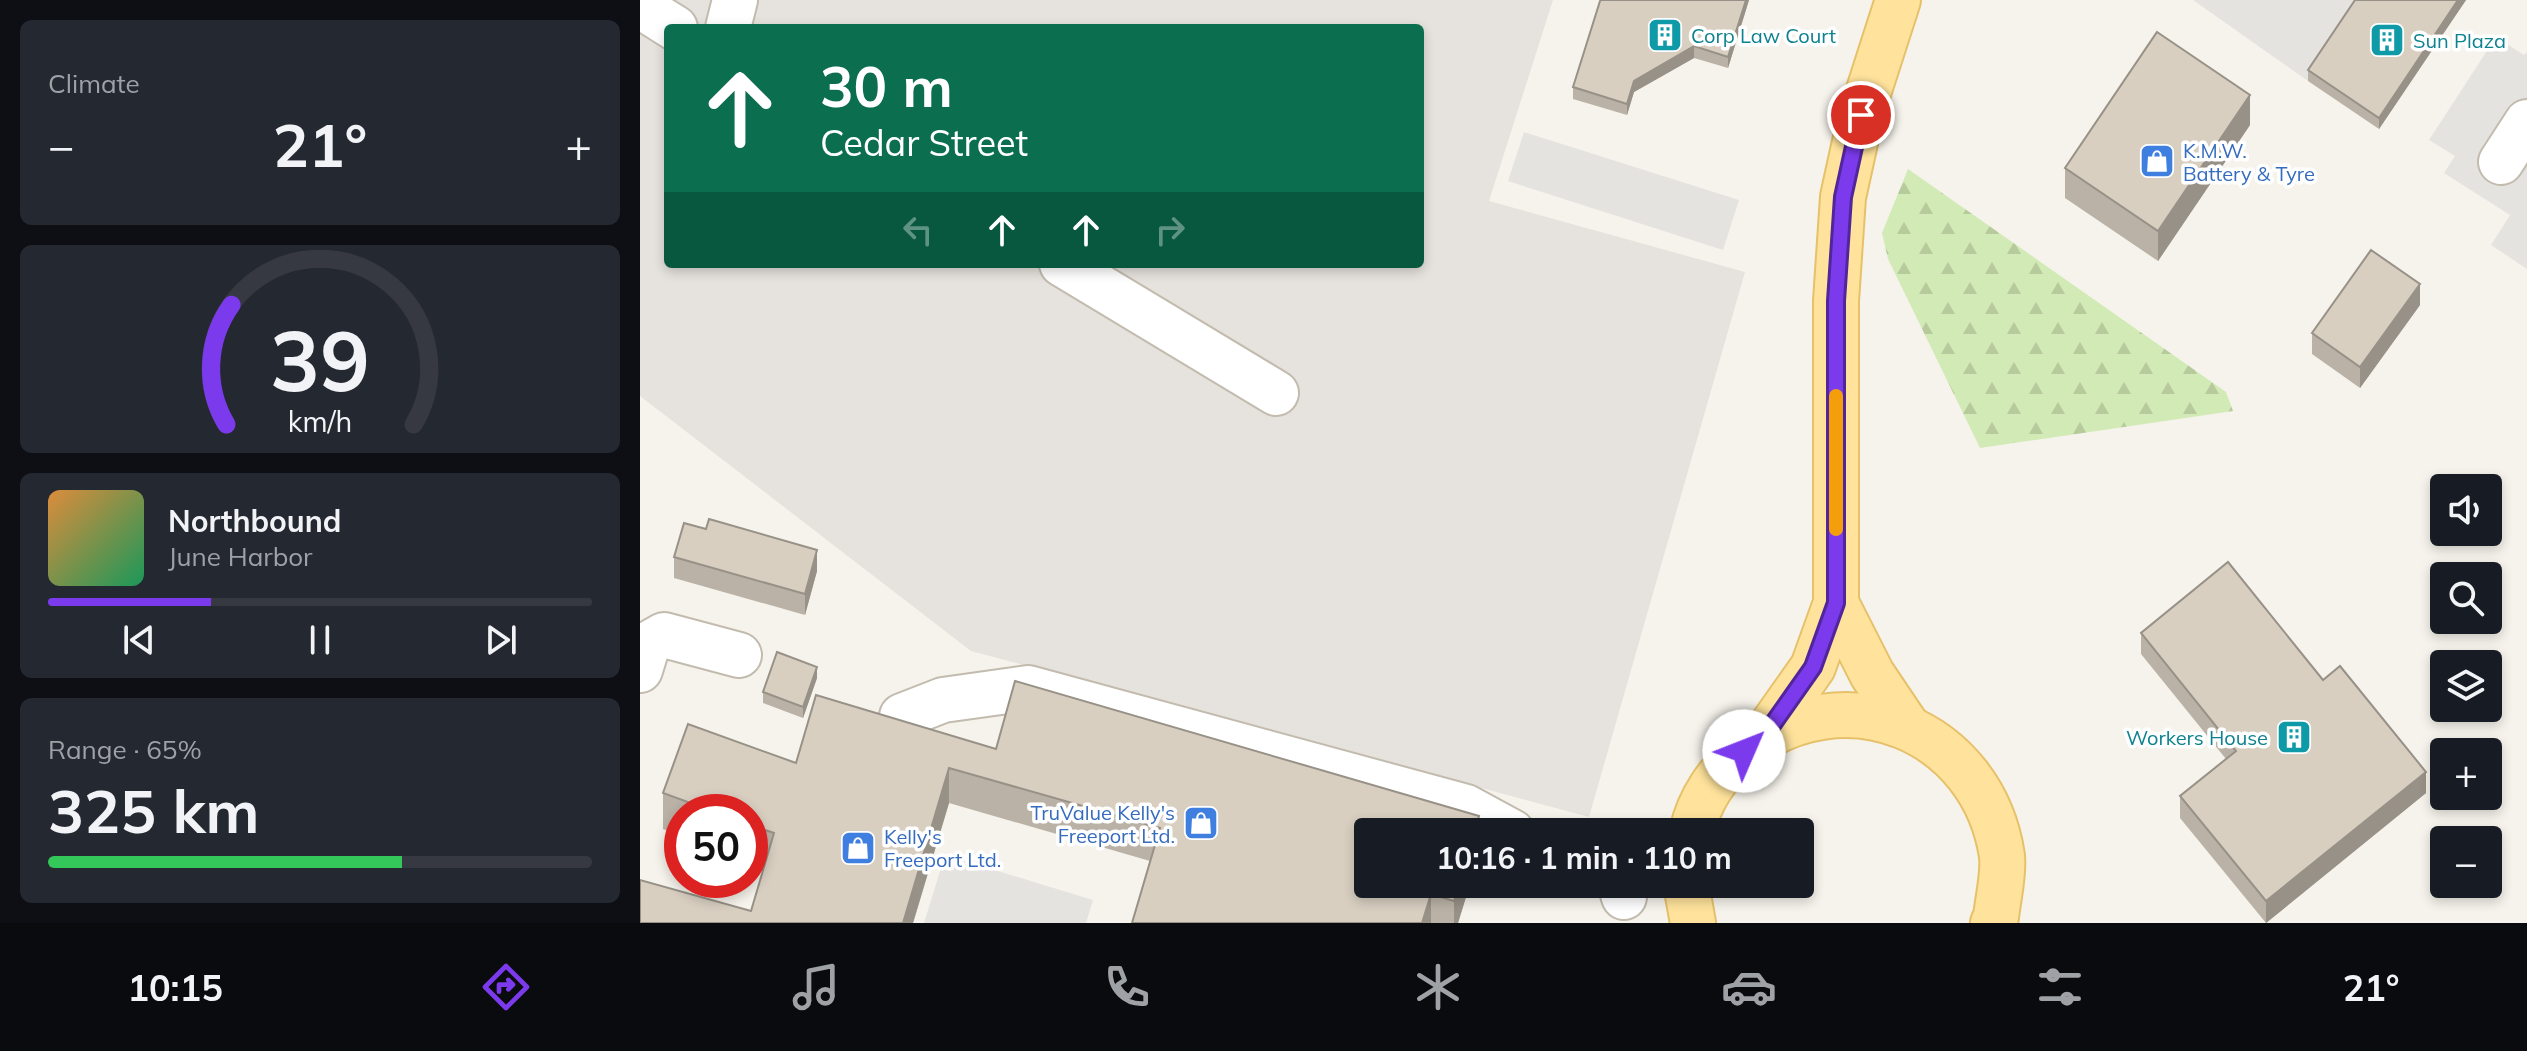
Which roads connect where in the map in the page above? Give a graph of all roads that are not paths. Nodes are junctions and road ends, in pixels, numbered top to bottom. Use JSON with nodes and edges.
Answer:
{"nodes":[{"id":1,"x":735,"y":0,"type":"edge"},
{"id":2,"x":1898,"y":0,"type":"edge"},
{"id":3,"x":640,"y":6,"type":"edge"},
{"id":4,"x":669,"y":24,"type":"edge"},
{"id":5,"x":729,"y":24,"type":"edge"},
{"id":6,"x":2527,"y":122,"type":"edge"},
{"id":7,"x":2501,"y":162,"type":"dead end"},
{"id":8,"x":1069,"y":268,"type":"edge"},
{"id":9,"x":1276,"y":393,"type":"dead end"},
{"id":10,"x":1836,"y":603,"type":"junction"},
{"id":11,"x":739,"y":655,"type":"dead end"},
{"id":12,"x":640,"y":670,"type":"edge"},
{"id":13,"x":902,"y":716,"type":"dead end"},
{"id":14,"x":1907,"y":726,"type":"junction"},
{"id":15,"x":1765,"y":735,"type":"junction"},
{"id":16,"x":1486,"y":818,"type":"edge"},
{"id":17,"x":1695,"y":818,"type":"edge"},
{"id":18,"x":2002,"y":858,"type":"junction"},
{"id":19,"x":1689,"y":898,"type":"edge"},
{"id":20,"x":1693,"y":923,"type":"edge"},
{"id":21,"x":1993,"y":923,"type":"edge"},
{"id":22,"x":2029,"y":923,"type":"edge"}],
"edges":[{"from":1,"to":5,"type":"lane"},
{"from":2,"to":10,"type":"main road"},
{"from":3,"to":4,"type":"lane"},
{"from":6,"to":7,"type":"lane"},
{"from":8,"to":9,"type":"lane"},
{"from":10,"to":14,"type":"main road"},
{"from":10,"to":15,"type":"main road"},
{"from":11,"to":12,"type":"lane"},
{"from":13,"to":16,"type":"lane"},
{"from":14,"to":15,"type":"main road"},
{"from":14,"to":18,"type":"main road"},
{"from":15,"to":17,"type":"main road"},
{"from":18,"to":21,"type":"main road"},
{"from":18,"to":22,"type":"main road"},
{"from":19,"to":20,"type":"main road"}]}
